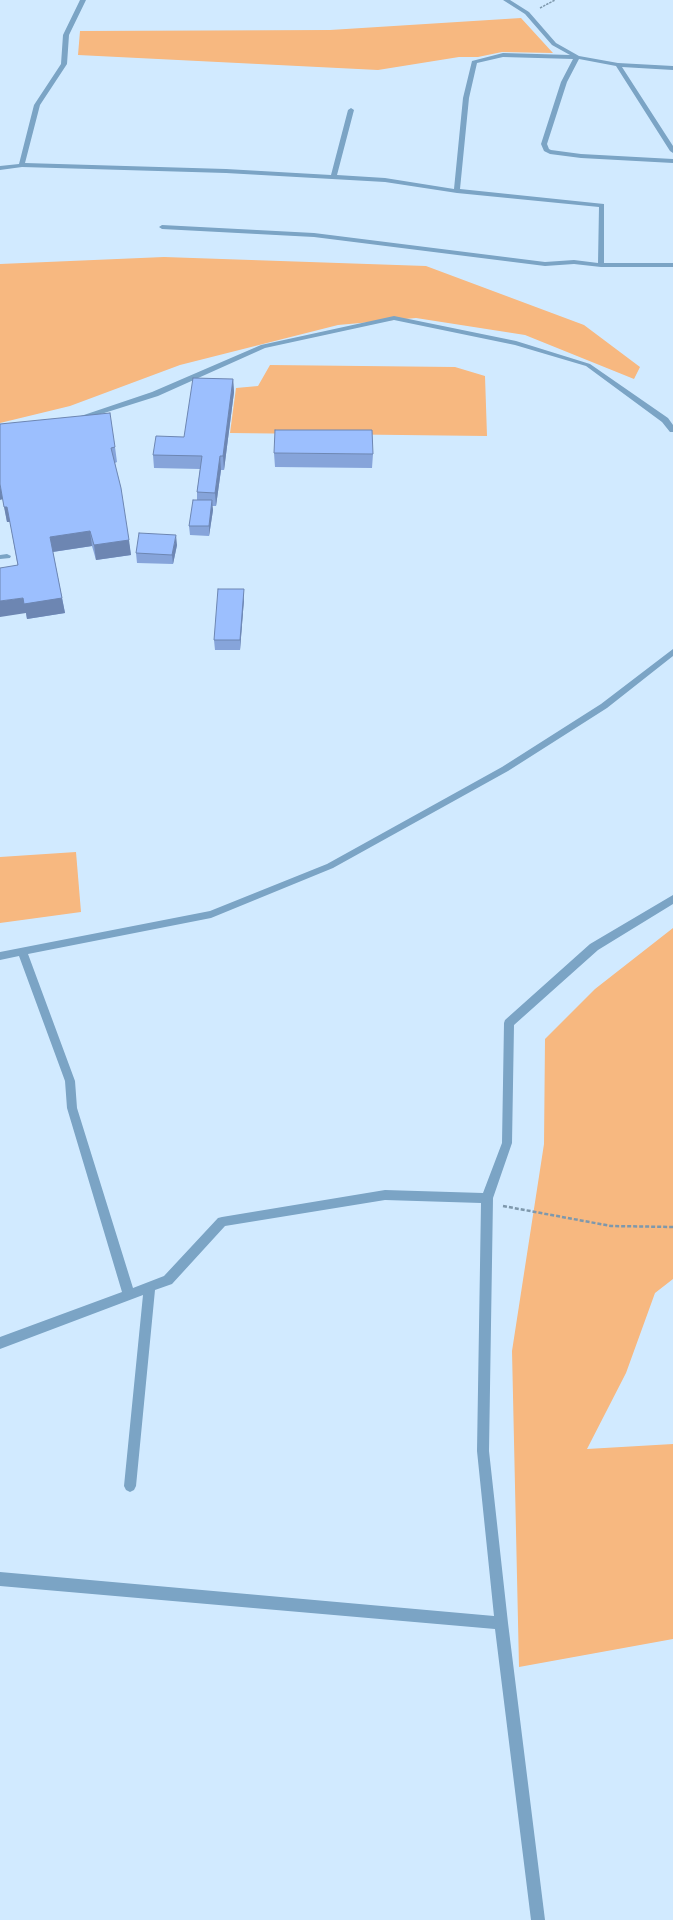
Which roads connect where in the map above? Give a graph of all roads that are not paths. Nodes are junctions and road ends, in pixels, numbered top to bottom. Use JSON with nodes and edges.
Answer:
{"nodes":[{"id":1,"x":83,"y":0,"type":"edge"},
{"id":2,"x":506,"y":0,"type":"edge"},
{"id":3,"x":577,"y":57,"type":"junction"},
{"id":4,"x":618,"y":65,"type":"junction"},
{"id":5,"x":673,"y":68,"type":"edge"},
{"id":6,"x":351,"y":110,"type":"dead end"},
{"id":7,"x":673,"y":151,"type":"edge"},
{"id":8,"x":673,"y":161,"type":"edge"},
{"id":9,"x":22,"y":165,"type":"junction"},
{"id":10,"x":0,"y":168,"type":"edge"},
{"id":11,"x":334,"y":177,"type":"junction"},
{"id":12,"x":457,"y":191,"type":"junction"},
{"id":13,"x":162,"y":227,"type":"dead end"},
{"id":14,"x":601,"y":265,"type":"junction"},
{"id":15,"x":673,"y":265,"type":"edge"},
{"id":16,"x":69,"y":420,"type":"edge"},
{"id":17,"x":673,"y":430,"type":"edge"},
{"id":18,"x":673,"y":652,"type":"edge"},
{"id":19,"x":673,"y":899,"type":"edge"},
{"id":20,"x":23,"y":953,"type":"junction"},
{"id":21,"x":0,"y":956,"type":"edge"},
{"id":22,"x":487,"y":1200,"type":"junction"},
{"id":23,"x":150,"y":1286,"type":"junction"},
{"id":24,"x":129,"y":1295,"type":"junction"},
{"id":25,"x":0,"y":1343,"type":"edge"},
{"id":26,"x":130,"y":1486,"type":"dead end"},
{"id":27,"x":0,"y":1579,"type":"edge"},
{"id":28,"x":501,"y":1623,"type":"junction"},
{"id":29,"x":538,"y":1920,"type":"edge"}],
"edges":[{"from":1,"to":9,"type":"street"},
{"from":2,"to":3,"type":"street"},
{"from":3,"to":4,"type":"street"},
{"from":3,"to":8,"type":"street"},
{"from":3,"to":12,"type":"street"},
{"from":4,"to":5,"type":"street"},
{"from":4,"to":7,"type":"street"},
{"from":6,"to":11,"type":"street"},
{"from":9,"to":10,"type":"street"},
{"from":9,"to":11,"type":"street"},
{"from":11,"to":12,"type":"street"},
{"from":12,"to":14,"type":"street"},
{"from":13,"to":14,"type":"street"},
{"from":14,"to":15,"type":"street"},
{"from":16,"to":17,"type":"street"},
{"from":18,"to":20,"type":"street"},
{"from":19,"to":22,"type":"street"},
{"from":20,"to":21,"type":"street"},
{"from":20,"to":24,"type":"street"},
{"from":22,"to":23,"type":"street"},
{"from":22,"to":28,"type":"street"},
{"from":23,"to":24,"type":"street"},
{"from":23,"to":26,"type":"street"},
{"from":24,"to":25,"type":"street"},
{"from":27,"to":28,"type":"street"},
{"from":28,"to":29,"type":"street"}]}
